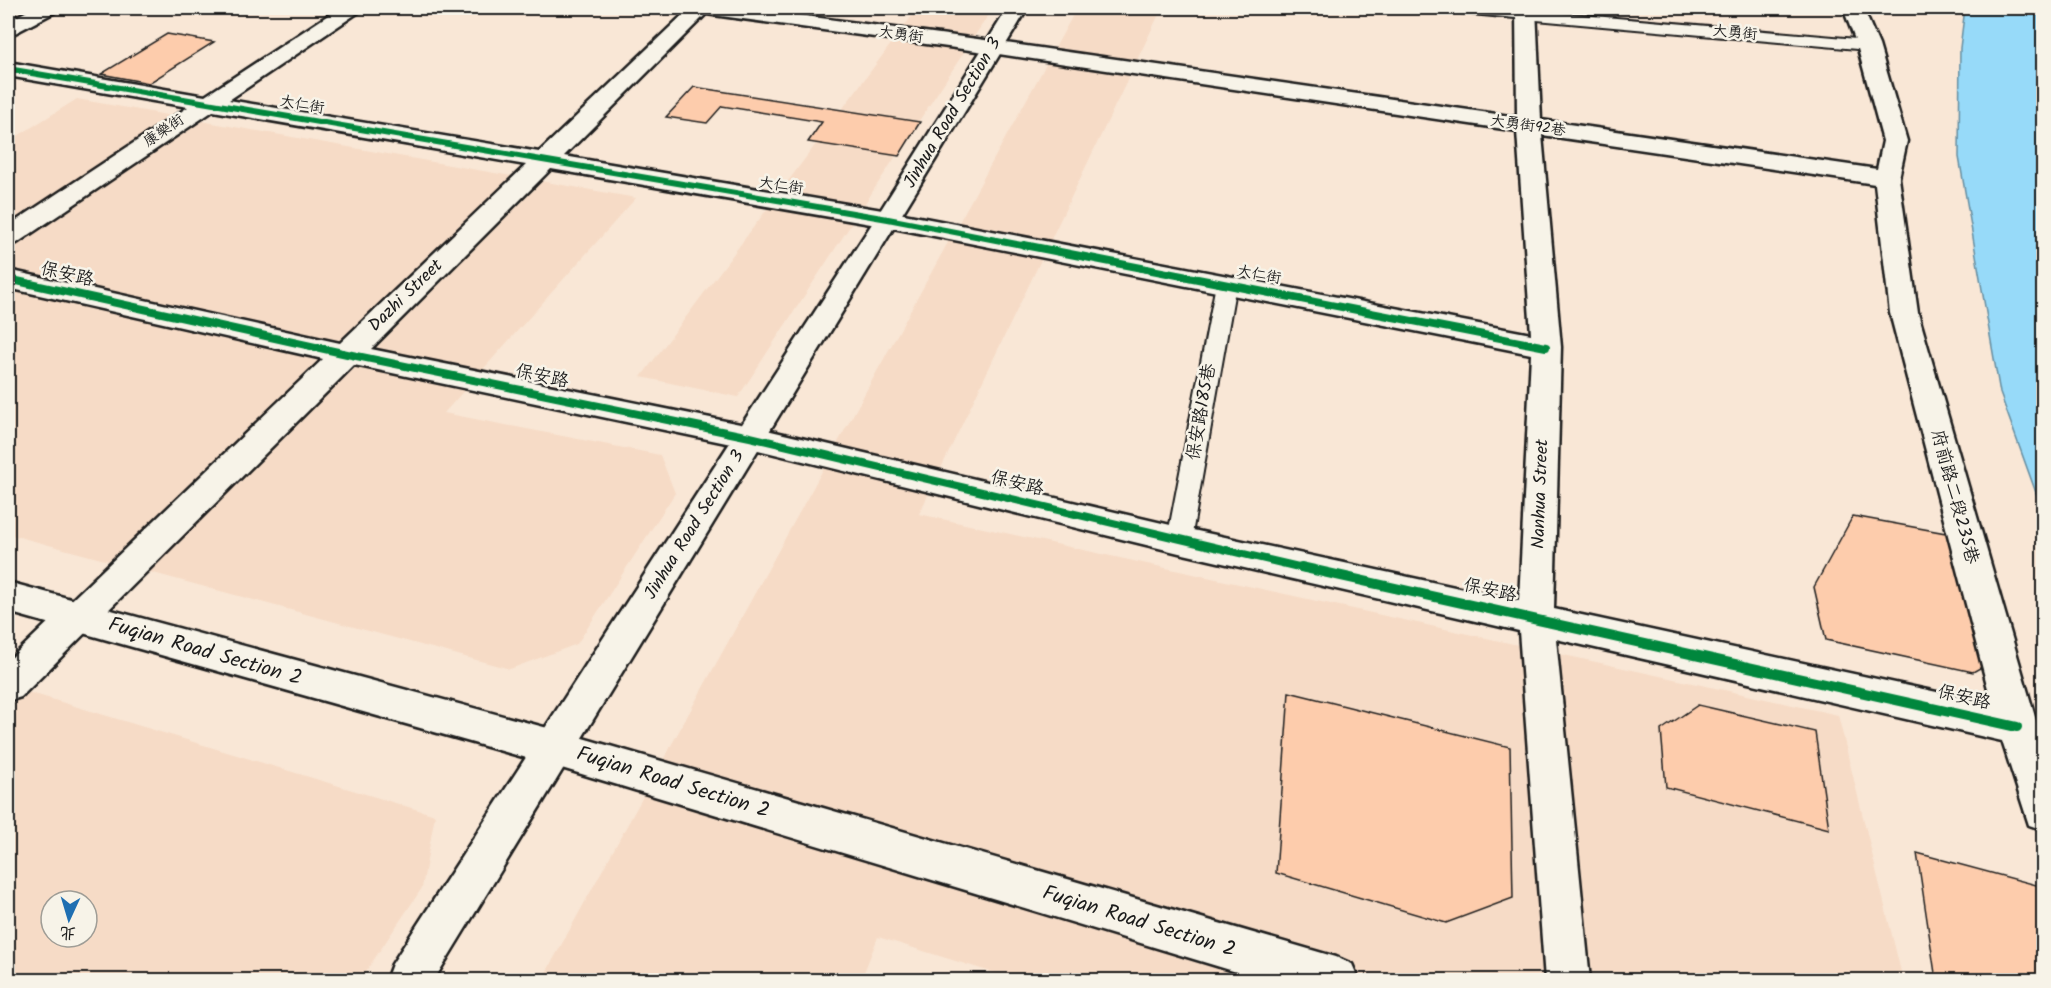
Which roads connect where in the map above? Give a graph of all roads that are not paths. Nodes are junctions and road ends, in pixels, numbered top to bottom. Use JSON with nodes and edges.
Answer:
{"nodes":[{"id":1,"x":48,"y":8,"type":"edge"},
{"id":2,"x":352,"y":8,"type":"edge"},
{"id":3,"x":702,"y":8,"type":"edge"},
{"id":4,"x":1018,"y":8,"type":"edge"},
{"id":5,"x":1460,"y":8,"type":"edge"},
{"id":6,"x":1853,"y":8,"type":"edge"},
{"id":7,"x":1526,"y":10,"type":"edge"},
{"id":8,"x":8,"y":29,"type":"edge"},
{"id":9,"x":1868,"y":45,"type":"junction"},
{"id":10,"x":992,"y":47,"type":"junction"},
{"id":11,"x":8,"y":69,"type":"edge"},
{"id":12,"x":206,"y":103,"type":"junction"},
{"id":13,"x":1529,"y":126,"type":"junction"},
{"id":14,"x":543,"y":162,"type":"junction"},
{"id":15,"x":1887,"y":178,"type":"junction"},
{"id":16,"x":888,"y":219,"type":"junction"},
{"id":17,"x":8,"y":237,"type":"edge"},
{"id":18,"x":8,"y":279,"type":"edge"},
{"id":19,"x":1226,"y":284,"type":"junction"},
{"id":20,"x":1546,"y":347,"type":"junction"},
{"id":21,"x":347,"y":354,"type":"junction"},
{"id":22,"x":750,"y":436,"type":"junction"},
{"id":23,"x":1179,"y":540,"type":"junction"},
{"id":24,"x":8,"y":597,"type":"edge"},
{"id":25,"x":77,"y":616,"type":"junction"},
{"id":26,"x":1536,"y":618,"type":"junction"},
{"id":27,"x":8,"y":685,"type":"edge"},
{"id":28,"x":2017,"y":727,"type":"junction"},
{"id":29,"x":555,"y":748,"type":"junction"},
{"id":30,"x":2043,"y":811,"type":"edge"},
{"id":31,"x":408,"y":981,"type":"edge"},
{"id":32,"x":1336,"y":981,"type":"edge"},
{"id":33,"x":1567,"y":981,"type":"edge"}],
"edges":[{"from":1,"to":8,"type":"street"},
{"from":2,"to":12,"type":"street","name":"康樂街"},
{"from":3,"to":10,"type":"street","name":"大勇街"},
{"from":3,"to":14,"type":"street","name":"Dazhi Street"},
{"from":4,"to":10,"type":"street","name":"Jinhua Road Section 3"},
{"from":5,"to":7,"type":"lane","name":"大勇街"},
{"from":6,"to":9,"type":"street"},
{"from":7,"to":9,"type":"lane","name":"大勇街"},
{"from":7,"to":13,"type":"street","name":"Nanhua Street"},
{"from":9,"to":15,"type":"street"},
{"from":10,"to":13,"type":"street","name":"大勇街92巷"},
{"from":10,"to":16,"type":"street","name":"Jinhua Road Section 3"},
{"from":11,"to":12,"type":"street","name":"大仁街"},
{"from":12,"to":14,"type":"street","name":"大仁街"},
{"from":12,"to":17,"type":"street","name":"康樂街"},
{"from":13,"to":15,"type":"street","name":"大勇街92巷"},
{"from":13,"to":20,"type":"street","name":"Nanhua Street"},
{"from":14,"to":16,"type":"street","name":"大仁街"},
{"from":14,"to":21,"type":"street","name":"Dazhi Street"},
{"from":15,"to":28,"type":"street","name":"府前路二段235巷"},
{"from":16,"to":19,"type":"street","name":"大仁街"},
{"from":16,"to":22,"type":"street","name":"Jinhua Road Section 3"},
{"from":18,"to":21,"type":"street","name":"保安路"},
{"from":19,"to":20,"type":"street","name":"大仁街"},
{"from":19,"to":23,"type":"lane","name":"保安路185巷"},
{"from":20,"to":26,"type":"street","name":"Nanhua Street"},
{"from":21,"to":22,"type":"street","name":"保安路"},
{"from":21,"to":25,"type":"street","name":"Dazhi Street"},
{"from":22,"to":23,"type":"street","name":"保安路"},
{"from":22,"to":29,"type":"street","name":"Jinhua Road Section 3"},
{"from":23,"to":26,"type":"street","name":"保安路"},
{"from":24,"to":25,"type":"street","name":"Fuqian Road Section 2"},
{"from":25,"to":27,"type":"street","name":"Dazhi Street"},
{"from":25,"to":29,"type":"street","name":"Fuqian Road Section 2"},
{"from":26,"to":28,"type":"street","name":"保安路"},
{"from":26,"to":33,"type":"street","name":"Nanhua Street"},
{"from":28,"to":30,"type":"street","name":"府前路二段235巷"},
{"from":29,"to":31,"type":"street","name":"Jinhua Road Section 3"},
{"from":29,"to":32,"type":"street","name":"Fuqian Road Section 2"}]}
